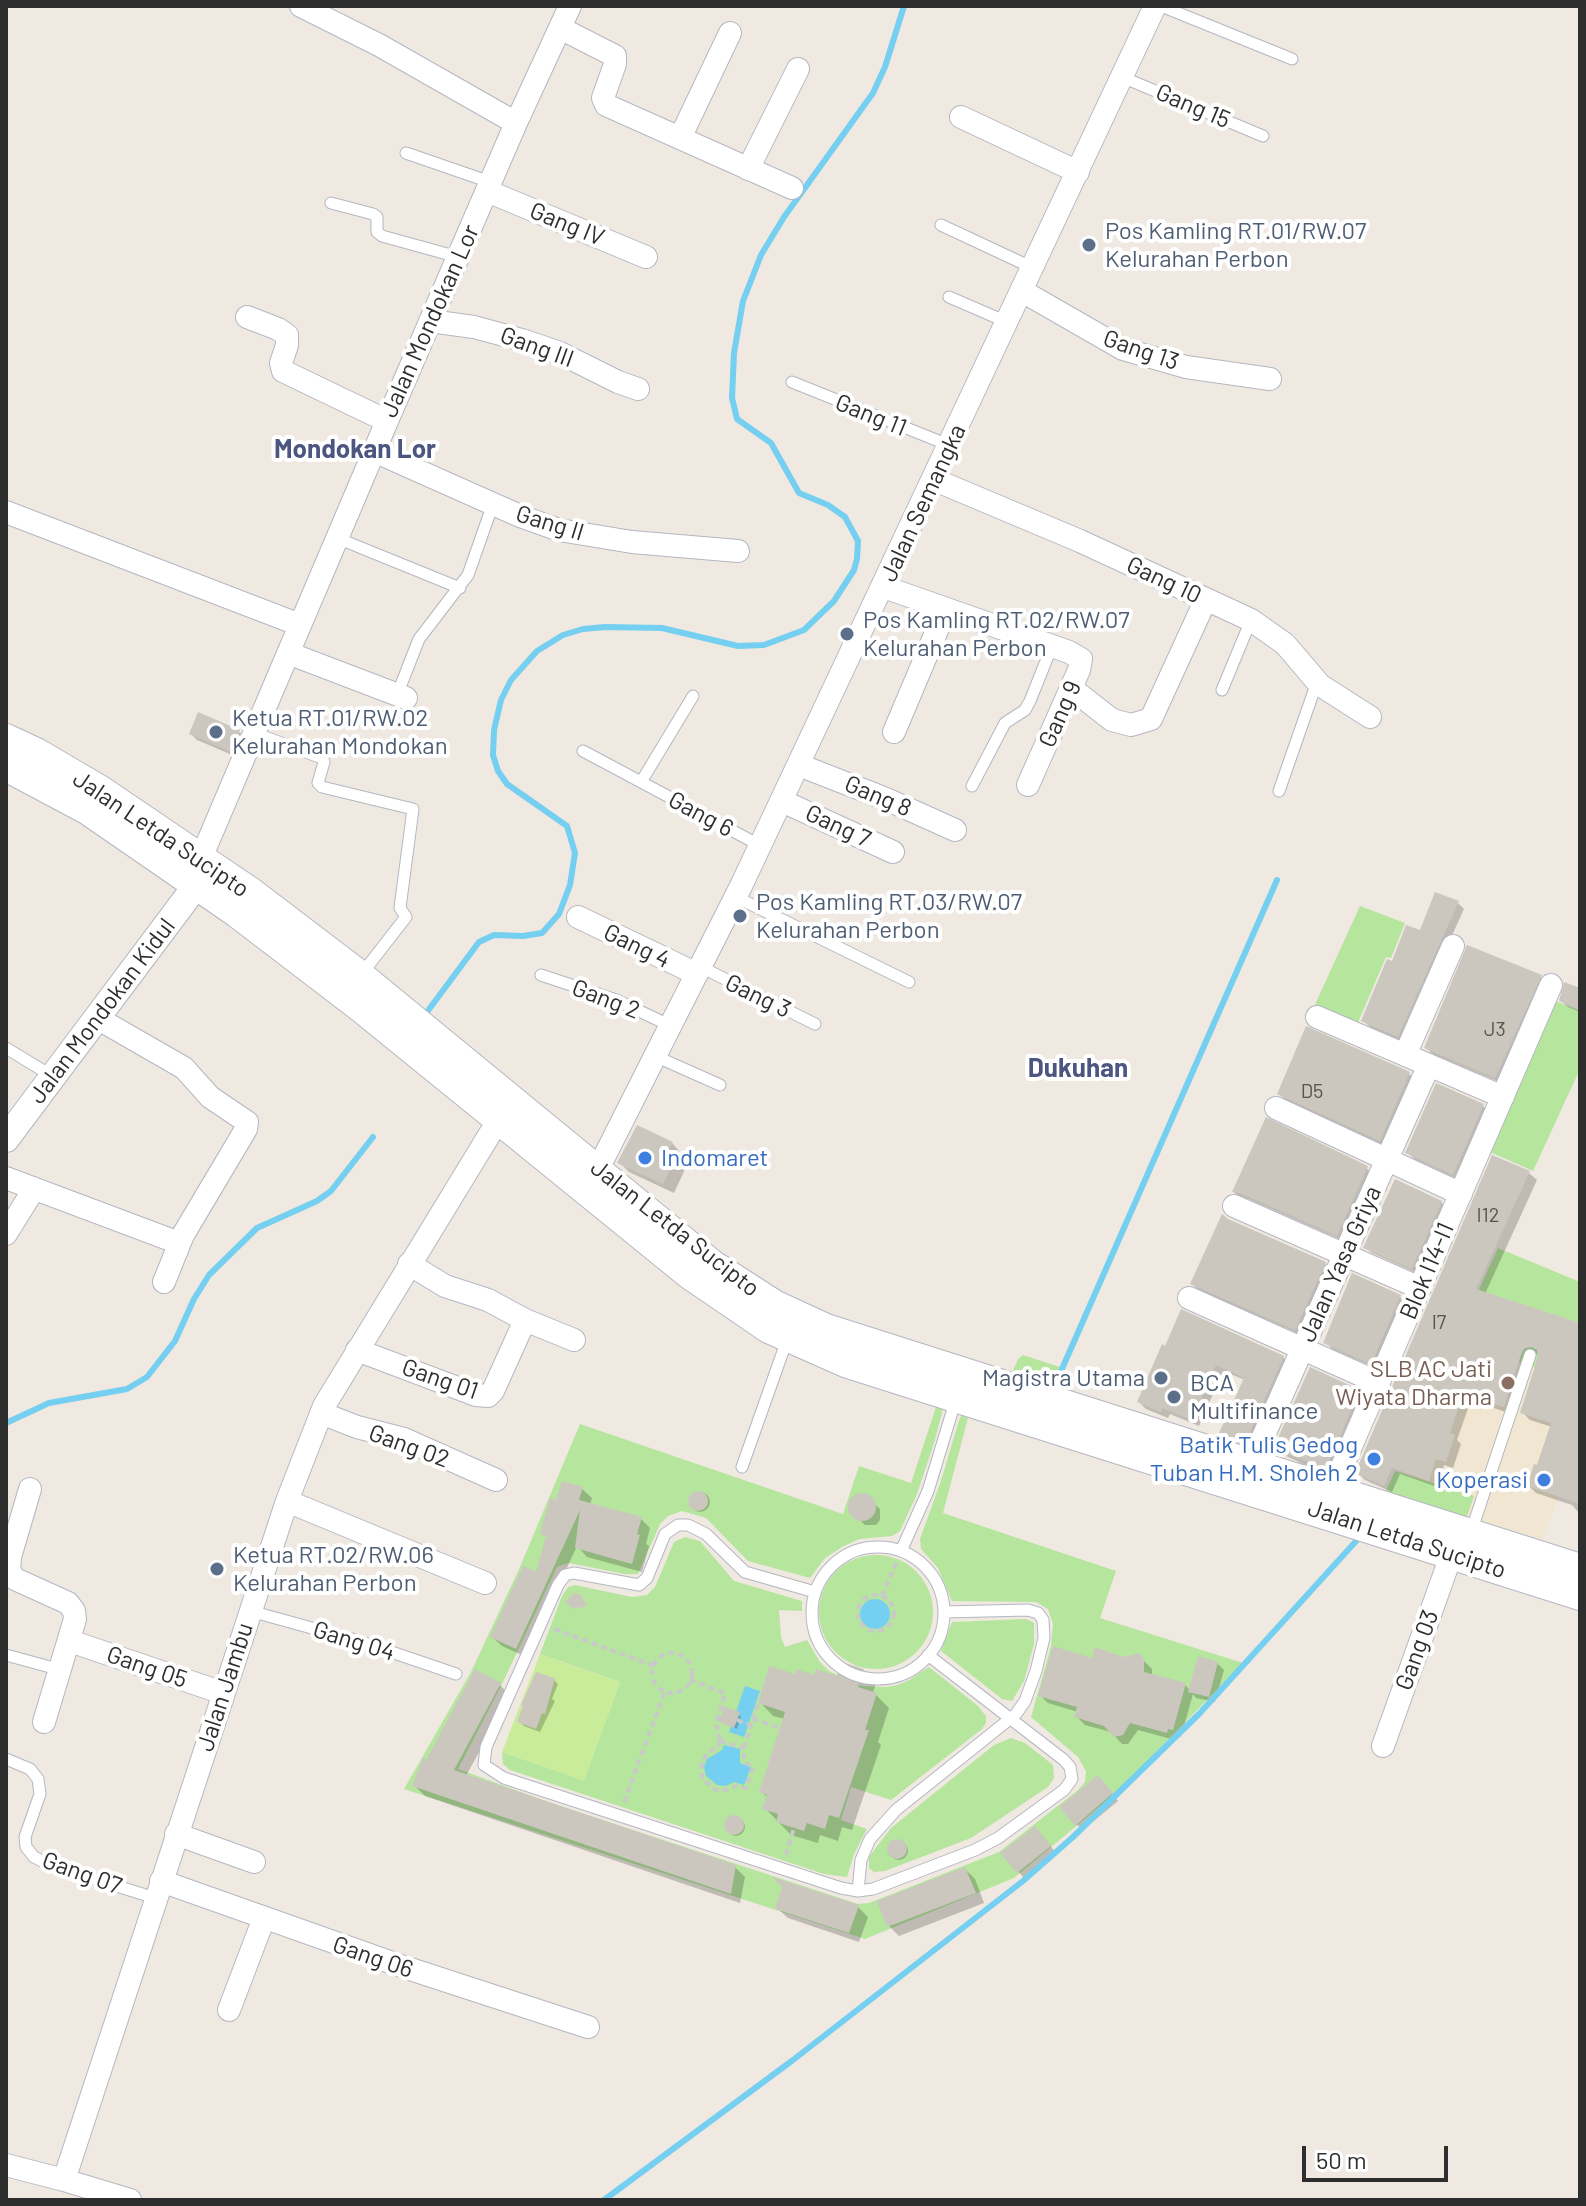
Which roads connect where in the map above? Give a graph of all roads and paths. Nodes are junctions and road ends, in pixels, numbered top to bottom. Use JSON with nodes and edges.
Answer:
{"nodes":[{"id":1,"x":301,"y":6,"type":"edge"},
{"id":2,"x":570,"y":6,"type":"edge"},
{"id":3,"x":1158,"y":6,"type":"edge"},
{"id":4,"x":560,"y":28,"type":"junction"},
{"id":5,"x":730,"y":33,"type":"dead end"},
{"id":6,"x":1292,"y":59,"type":"dead end"},
{"id":7,"x":798,"y":69,"type":"dead end"},
{"id":8,"x":1122,"y":77,"type":"junction"},
{"id":9,"x":961,"y":117,"type":"dead end"},
{"id":10,"x":516,"y":123,"type":"junction"},
{"id":11,"x":1263,"y":136,"type":"dead end"},
{"id":12,"x":680,"y":138,"type":"junction"},
{"id":13,"x":406,"y":153,"type":"dead end"},
{"id":14,"x":748,"y":169,"type":"junction"},
{"id":15,"x":1078,"y":172,"type":"junction"},
{"id":16,"x":489,"y":186,"type":"junction"},
{"id":17,"x":792,"y":188,"type":"dead end"},
{"id":18,"x":331,"y":203,"type":"dead end"},
{"id":19,"x":941,"y":225,"type":"dead end"},
{"id":20,"x":458,"y":257,"type":"junction"},
{"id":21,"x":646,"y":257,"type":"dead end"},
{"id":22,"x":1033,"y":268,"type":"junction"},
{"id":23,"x":1022,"y":291,"type":"junction"},
{"id":24,"x":949,"y":297,"type":"dead end"},
{"id":25,"x":247,"y":317,"type":"dead end"},
{"id":26,"x":430,"y":321,"type":"junction"},
{"id":27,"x":1008,"y":323,"type":"junction"},
{"id":28,"x":1270,"y":379,"type":"dead end"},
{"id":29,"x":792,"y":382,"type":"dead end"},
{"id":30,"x":638,"y":389,"type":"dead end"},
{"id":31,"x":387,"y":421,"type":"junction"},
{"id":32,"x":951,"y":446,"type":"junction"},
{"id":33,"x":374,"y":451,"type":"junction"},
{"id":34,"x":935,"y":480,"type":"junction"},
{"id":35,"x":493,"y":504,"type":"junction"},
{"id":36,"x":6,"y":512,"type":"edge"},
{"id":37,"x":337,"y":538,"type":"junction"},
{"id":38,"x":738,"y":551,"type":"dead end"},
{"id":39,"x":884,"y":587,"type":"junction"},
{"id":40,"x":460,"y":588,"type":"junction"},
{"id":41,"x":1206,"y":599,"type":"junction"},
{"id":42,"x":946,"y":609,"type":"junction"},
{"id":43,"x":1251,"y":620,"type":"junction"},
{"id":44,"x":300,"y":625,"type":"junction"},
{"id":45,"x":1052,"y":646,"type":"junction"},
{"id":46,"x":288,"y":653,"type":"junction"},
{"id":47,"x":1317,"y":682,"type":"junction"},
{"id":48,"x":1071,"y":688,"type":"junction"},
{"id":49,"x":1222,"y":690,"type":"dead end"},
{"id":50,"x":693,"y":696,"type":"dead end"},
{"id":51,"x":401,"y":697,"type":"joint"},
{"id":52,"x":1370,"y":717,"type":"dead end"},
{"id":53,"x":894,"y":732,"type":"dead end"},
{"id":54,"x":254,"y":733,"type":"junction"},
{"id":55,"x":6,"y":739,"type":"edge"},
{"id":56,"x":583,"y":751,"type":"dead end"},
{"id":57,"x":799,"y":765,"type":"junction"},
{"id":58,"x":6,"y":766,"type":"edge"},
{"id":59,"x":641,"y":782,"type":"junction"},
{"id":60,"x":67,"y":784,"type":"junction"},
{"id":61,"x":1028,"y":785,"type":"dead end"},
{"id":62,"x":972,"y":786,"type":"dead end"},
{"id":63,"x":1279,"y":791,"type":"dead end"},
{"id":64,"x":782,"y":801,"type":"junction"},
{"id":65,"x":955,"y":830,"type":"dead end"},
{"id":66,"x":761,"y":846,"type":"junction"},
{"id":67,"x":893,"y":852,"type":"dead end"},
{"id":68,"x":200,"y":871,"type":"junction"},
{"id":69,"x":736,"y":897,"type":"junction"},
{"id":70,"x":578,"y":917,"type":"dead end"},
{"id":71,"x":1453,"y":946,"type":"dead end"},
{"id":72,"x":699,"y":971,"type":"junction"},
{"id":73,"x":541,"y":975,"type":"dead end"},
{"id":74,"x":909,"y":982,"type":"dead end"},
{"id":75,"x":1551,"y":985,"type":"dead end"},
{"id":76,"x":365,"y":991,"type":"junction"},
{"id":77,"x":1317,"y":1017,"type":"dead end"},
{"id":78,"x":97,"y":1018,"type":"junction"},
{"id":79,"x":815,"y":1024,"type":"dead end"},
{"id":80,"x":671,"y":1026,"type":"junction"},
{"id":81,"x":6,"y":1048,"type":"edge"},
{"id":82,"x":1405,"y":1055,"type":"junction"},
{"id":83,"x":655,"y":1056,"type":"junction"},
{"id":84,"x":1429,"y":1065,"type":"junction"},
{"id":85,"x":53,"y":1077,"type":"junction"},
{"id":86,"x":720,"y":1085,"type":"dead end"},
{"id":87,"x":1503,"y":1097,"type":"junction"},
{"id":88,"x":1276,"y":1108,"type":"dead end"},
{"id":89,"x":499,"y":1119,"type":"junction"},
{"id":90,"x":8,"y":1134,"type":"edge"},
{"id":91,"x":1387,"y":1159,"type":"junction"},
{"id":92,"x":6,"y":1178,"type":"edge"},
{"id":93,"x":602,"y":1182,"type":"junction"},
{"id":94,"x":34,"y":1189,"type":"junction"},
{"id":95,"x":1461,"y":1194,"type":"junction"},
{"id":96,"x":1234,"y":1206,"type":"dead end"},
{"id":97,"x":6,"y":1234,"type":"edge"},
{"id":98,"x":179,"y":1243,"type":"junction"},
{"id":99,"x":1344,"y":1255,"type":"junction"},
{"id":100,"x":409,"y":1264,"type":"junction"},
{"id":101,"x":164,"y":1282,"type":"dead end"},
{"id":102,"x":1420,"y":1288,"type":"junction"},
{"id":103,"x":1189,"y":1298,"type":"dead end"},
{"id":104,"x":525,"y":1320,"type":"junction"},
{"id":105,"x":788,"y":1338,"type":"junction"},
{"id":106,"x":574,"y":1340,"type":"dead end"},
{"id":107,"x":1303,"y":1349,"type":"junction"},
{"id":108,"x":357,"y":1350,"type":"junction"},
{"id":109,"x":1530,"y":1355,"type":"dead end"},
{"id":110,"x":1379,"y":1383,"type":"junction"},
{"id":111,"x":959,"y":1386,"type":"junction"},
{"id":112,"x":321,"y":1413,"type":"junction"},
{"id":113,"x":1251,"y":1464,"type":"junction"},
{"id":114,"x":742,"y":1467,"type":"dead end"},
{"id":115,"x":496,"y":1480,"type":"dead end"},
{"id":116,"x":30,"y":1489,"type":"dead end"},
{"id":117,"x":1332,"y":1490,"type":"junction"},
{"id":118,"x":287,"y":1501,"type":"junction"},
{"id":119,"x":1377,"y":1517,"type":"junction"},
{"id":120,"x":1461,"y":1543,"type":"junction"},
{"id":121,"x":901,"y":1551,"type":"junction"},
{"id":122,"x":1580,"y":1569,"type":"edge"},
{"id":123,"x":485,"y":1583,"type":"dead end"},
{"id":124,"x":815,"y":1592,"type":"junction"},
{"id":125,"x":1580,"y":1595,"type":"edge"},
{"id":126,"x":882,"y":1596,"type":"junction"},
{"id":127,"x":250,"y":1611,"type":"junction"},
{"id":128,"x":944,"y":1612,"type":"junction"},
{"id":129,"x":540,"y":1624,"type":"junction"},
{"id":130,"x":70,"y":1641,"type":"junction"},
{"id":131,"x":6,"y":1655,"type":"edge"},
{"id":132,"x":928,"y":1655,"type":"junction"},
{"id":133,"x":654,"y":1666,"type":"junction"},
{"id":134,"x":61,"y":1670,"type":"junction"},
{"id":135,"x":456,"y":1674,"type":"dead end"},
{"id":136,"x":690,"y":1680,"type":"junction"},
{"id":137,"x":665,"y":1691,"type":"junction"},
{"id":138,"x":223,"y":1693,"type":"junction"},
{"id":139,"x":759,"y":1701,"type":"dead end"},
{"id":140,"x":753,"y":1719,"type":"junction"},
{"id":141,"x":1011,"y":1719,"type":"junction"},
{"id":142,"x":737,"y":1720,"type":"dead end"},
{"id":143,"x":44,"y":1722,"type":"dead end"},
{"id":144,"x":750,"y":1725,"type":"junction"},
{"id":145,"x":780,"y":1728,"type":"dead end"},
{"id":146,"x":720,"y":1741,"type":"junction"},
{"id":147,"x":1383,"y":1746,"type":"dead end"},
{"id":148,"x":744,"y":1748,"type":"junction"},
{"id":149,"x":6,"y":1759,"type":"edge"},
{"id":150,"x":619,"y":1815,"type":"junction"},
{"id":151,"x":794,"y":1828,"type":"dead end"},
{"id":152,"x":176,"y":1834,"type":"junction"},
{"id":153,"x":254,"y":1862,"type":"dead end"},
{"id":154,"x":782,"y":1869,"type":"junction"},
{"id":155,"x":158,"y":1890,"type":"junction"},
{"id":156,"x":858,"y":1891,"type":"junction"},
{"id":157,"x":264,"y":1918,"type":"junction"},
{"id":158,"x":229,"y":2010,"type":"dead end"},
{"id":159,"x":588,"y":2027,"type":"dead end"},
{"id":160,"x":6,"y":2165,"type":"edge"},
{"id":161,"x":64,"y":2180,"type":"junction"},
{"id":162,"x":130,"y":2200,"type":"edge"}],
"edges":[{"from":1,"to":10,"type":"street"},
{"from":2,"to":4,"type":"street","name":"Jalan Mondokan Lor"},
{"from":3,"to":6,"type":"lane"},
{"from":3,"to":8,"type":"street","name":"Jalan Semangka"},
{"from":4,"to":10,"type":"street","name":"Jalan Mondokan Lor"},
{"from":4,"to":12,"type":"street"},
{"from":5,"to":12,"type":"street"},
{"from":7,"to":14,"type":"street"},
{"from":8,"to":11,"type":"lane","name":"Gang 15"},
{"from":8,"to":15,"type":"street","name":"Jalan Semangka"},
{"from":9,"to":15,"type":"street"},
{"from":10,"to":16,"type":"street","name":"Jalan Mondokan Lor"},
{"from":12,"to":14,"type":"street"},
{"from":13,"to":16,"type":"lane"},
{"from":14,"to":17,"type":"street"},
{"from":15,"to":22,"type":"street","name":"Jalan Semangka"},
{"from":16,"to":20,"type":"street","name":"Jalan Mondokan Lor"},
{"from":16,"to":21,"type":"street","name":"Gang IV"},
{"from":18,"to":20,"type":"lane"},
{"from":19,"to":22,"type":"lane"},
{"from":20,"to":26,"type":"street","name":"Jalan Mondokan Lor"},
{"from":22,"to":23,"type":"street","name":"Jalan Semangka"},
{"from":23,"to":27,"type":"street","name":"Jalan Semangka"},
{"from":23,"to":28,"type":"street","name":"Gang 13"},
{"from":24,"to":27,"type":"lane"},
{"from":25,"to":31,"type":"street"},
{"from":26,"to":30,"type":"street","name":"Gang III"},
{"from":26,"to":31,"type":"street","name":"Jalan Mondokan Lor"},
{"from":27,"to":32,"type":"street","name":"Jalan Semangka"},
{"from":29,"to":32,"type":"lane","name":"Gang 11"},
{"from":31,"to":33,"type":"street","name":"Jalan Mondokan Lor"},
{"from":32,"to":34,"type":"street","name":"Jalan Semangka"},
{"from":33,"to":35,"type":"street","name":"Gang II"},
{"from":33,"to":37,"type":"street","name":"Jalan Mondokan Lor"},
{"from":34,"to":39,"type":"street","name":"Jalan Semangka"},
{"from":34,"to":41,"type":"street","name":"Gang 10"},
{"from":35,"to":38,"type":"street","name":"Gang II"},
{"from":35,"to":40,"type":"lane"},
{"from":36,"to":44,"type":"street"},
{"from":37,"to":40,"type":"lane"},
{"from":37,"to":44,"type":"street","name":"Jalan Mondokan Lor"},
{"from":39,"to":42,"type":"street","name":"Gang 9"},
{"from":39,"to":57,"type":"street","name":"Jalan Semangka"},
{"from":40,"to":51,"type":"lane"},
{"from":41,"to":43,"type":"street","name":"Gang 10"},
{"from":41,"to":48,"type":"street"},
{"from":42,"to":45,"type":"street","name":"Gang 9"},
{"from":42,"to":53,"type":"street"},
{"from":43,"to":47,"type":"street","name":"Gang 10"},
{"from":43,"to":49,"type":"lane"},
{"from":44,"to":46,"type":"street","name":"Jalan Mondokan Lor"},
{"from":45,"to":48,"type":"street","name":"Gang 9"},
{"from":45,"to":62,"type":"lane"},
{"from":46,"to":51,"type":"street"},
{"from":46,"to":54,"type":"street","name":"Jalan Mondokan Lor"},
{"from":47,"to":52,"type":"street","name":"Gang 10"},
{"from":47,"to":63,"type":"lane"},
{"from":48,"to":61,"type":"street","name":"Gang 9"},
{"from":50,"to":59,"type":"lane","name":"Gang 6"},
{"from":54,"to":68,"type":"street","name":"Jalan Mondokan Lor"},
{"from":54,"to":76,"type":"lane"},
{"from":55,"to":60,"type":"main road","name":"Jalan Letda Sucipto"},
{"from":56,"to":59,"type":"lane","name":"Gang 6"},
{"from":57,"to":64,"type":"street","name":"Jalan Semangka"},
{"from":57,"to":65,"type":"street","name":"Gang 8"},
{"from":58,"to":60,"type":"main road","name":"Jalan Letda Sucipto"},
{"from":59,"to":66,"type":"lane","name":"Gang 6"},
{"from":60,"to":68,"type":"main road","name":"Jalan Letda Sucipto"},
{"from":64,"to":66,"type":"street","name":"Jalan Semangka"},
{"from":64,"to":67,"type":"street","name":"Gang 7"},
{"from":66,"to":69,"type":"street","name":"Jalan Semangka"},
{"from":68,"to":76,"type":"main road","name":"Jalan Letda Sucipto"},
{"from":68,"to":78,"type":"street","name":"Jalan Mondokan Kidul"},
{"from":69,"to":72,"type":"street","name":"Jalan Semangka"},
{"from":69,"to":74,"type":"lane"},
{"from":70,"to":72,"type":"street","name":"Gang 4"},
{"from":71,"to":82,"type":"street"},
{"from":72,"to":79,"type":"lane","name":"Gang 3"},
{"from":72,"to":80,"type":"street","name":"Jalan Semangka"},
{"from":73,"to":80,"type":"lane","name":"Gang 2"},
{"from":75,"to":87,"type":"street","name":"Blok I14-I1"},
{"from":76,"to":89,"type":"main road","name":"Jalan Letda Sucipto"},
{"from":76,"to":93,"type":"main road","name":"Jalan Letda Sucipto"},
{"from":77,"to":82,"type":"street"},
{"from":78,"to":85,"type":"street","name":"Jalan Mondokan Kidul"},
{"from":78,"to":98,"type":"street"},
{"from":80,"to":83,"type":"street","name":"Jalan Semangka"},
{"from":81,"to":85,"type":"lane"},
{"from":82,"to":84,"type":"street"},
{"from":83,"to":86,"type":"lane"},
{"from":83,"to":93,"type":"street","name":"Jalan Semangka"},
{"from":84,"to":87,"type":"street"},
{"from":84,"to":91,"type":"street","name":"Jalan Yasa Griya"},
{"from":85,"to":90,"type":"street","name":"Jalan Mondokan Kidul"},
{"from":87,"to":95,"type":"street","name":"Blok I14-I1"},
{"from":88,"to":91,"type":"street"},
{"from":89,"to":93,"type":"main road","name":"Jalan Letda Sucipto"},
{"from":89,"to":100,"type":"street","name":"Jalan Jambu"},
{"from":91,"to":95,"type":"street"},
{"from":91,"to":99,"type":"street","name":"Jalan Yasa Griya"},
{"from":92,"to":94,"type":"street"},
{"from":93,"to":105,"type":"main road","name":"Jalan Letda Sucipto"},
{"from":93,"to":111,"type":"main road","name":"Jalan Letda Sucipto"},
{"from":94,"to":97,"type":"street"},
{"from":94,"to":98,"type":"street"},
{"from":95,"to":102,"type":"street","name":"Blok I14-I1"},
{"from":96,"to":99,"type":"street"},
{"from":98,"to":101,"type":"street"},
{"from":99,"to":102,"type":"street"},
{"from":99,"to":107,"type":"street","name":"Jalan Yasa Griya"},
{"from":100,"to":104,"type":"street"},
{"from":100,"to":108,"type":"street","name":"Jalan Jambu"},
{"from":102,"to":110,"type":"street","name":"Blok I14-I1"},
{"from":103,"to":107,"type":"street"},
{"from":104,"to":106,"type":"street"},
{"from":104,"to":108,"type":"street","name":"Gang 01"},
{"from":105,"to":111,"type":"main road","name":"Jalan Letda Sucipto"},
{"from":105,"to":114,"type":"lane"},
{"from":107,"to":110,"type":"street"},
{"from":107,"to":113,"type":"street","name":"Jalan Yasa Griya"},
{"from":108,"to":112,"type":"street","name":"Jalan Jambu"},
{"from":109,"to":120,"type":"lane"},
{"from":110,"to":117,"type":"street","name":"Blok I14-I1"},
{"from":111,"to":113,"type":"main road","name":"Jalan Letda Sucipto"},
{"from":111,"to":119,"type":"main road","name":"Jalan Letda Sucipto"},
{"from":111,"to":121,"type":"lane"},
{"from":112,"to":115,"type":"street","name":"Gang 02"},
{"from":112,"to":118,"type":"street","name":"Jalan Jambu"},
{"from":113,"to":117,"type":"main road","name":"Jalan Letda Sucipto"},
{"from":116,"to":130,"type":"street"},
{"from":117,"to":119,"type":"main road","name":"Jalan Letda Sucipto"},
{"from":118,"to":123,"type":"street"},
{"from":118,"to":127,"type":"street","name":"Jalan Jambu"},
{"from":119,"to":120,"type":"main road","name":"Jalan Letda Sucipto"},
{"from":120,"to":122,"type":"main road","name":"Jalan Letda Sucipto"},
{"from":120,"to":125,"type":"main road","name":"Jalan Letda Sucipto"},
{"from":120,"to":147,"type":"street","name":"Gang 03"},
{"from":121,"to":124,"type":"lane"},
{"from":121,"to":126,"type":"path"},
{"from":121,"to":128,"type":"lane"},
{"from":124,"to":129,"type":"lane"},
{"from":124,"to":132,"type":"lane"},
{"from":126,"to":126,"type":"path"},
{"from":127,"to":135,"type":"lane","name":"Gang 04"},
{"from":127,"to":138,"type":"street","name":"Jalan Jambu"},
{"from":128,"to":132,"type":"lane"},
{"from":128,"to":141,"type":"lane"},
{"from":129,"to":133,"type":"path"},
{"from":129,"to":150,"type":"lane"},
{"from":130,"to":134,"type":"street"},
{"from":130,"to":138,"type":"street","name":"Gang 05"},
{"from":131,"to":134,"type":"lane"},
{"from":132,"to":141,"type":"lane"},
{"from":133,"to":136,"type":"path"},
{"from":133,"to":137,"type":"path"},
{"from":134,"to":143,"type":"street"},
{"from":136,"to":137,"type":"path"},
{"from":136,"to":146,"type":"path"},
{"from":137,"to":150,"type":"path"},
{"from":138,"to":152,"type":"street","name":"Jalan Jambu"},
{"from":139,"to":140,"type":"path"},
{"from":140,"to":144,"type":"path"},
{"from":140,"to":145,"type":"path"},
{"from":141,"to":156,"type":"lane"},
{"from":141,"to":156,"type":"lane"},
{"from":142,"to":144,"type":"path"},
{"from":144,"to":148,"type":"path"},
{"from":146,"to":148,"type":"path"},
{"from":146,"to":148,"type":"path"},
{"from":149,"to":155,"type":"lane","name":"Gang 07"},
{"from":150,"to":154,"type":"lane"},
{"from":151,"to":154,"type":"path"},
{"from":152,"to":153,"type":"street"},
{"from":152,"to":155,"type":"street","name":"Jalan Jambu"},
{"from":154,"to":156,"type":"lane"},
{"from":155,"to":157,"type":"street","name":"Gang 06"},
{"from":155,"to":161,"type":"street","name":"Jalan Jambu"},
{"from":157,"to":158,"type":"street"},
{"from":157,"to":159,"type":"street","name":"Gang 06"},
{"from":160,"to":161,"type":"street"},
{"from":161,"to":162,"type":"street"}]}
